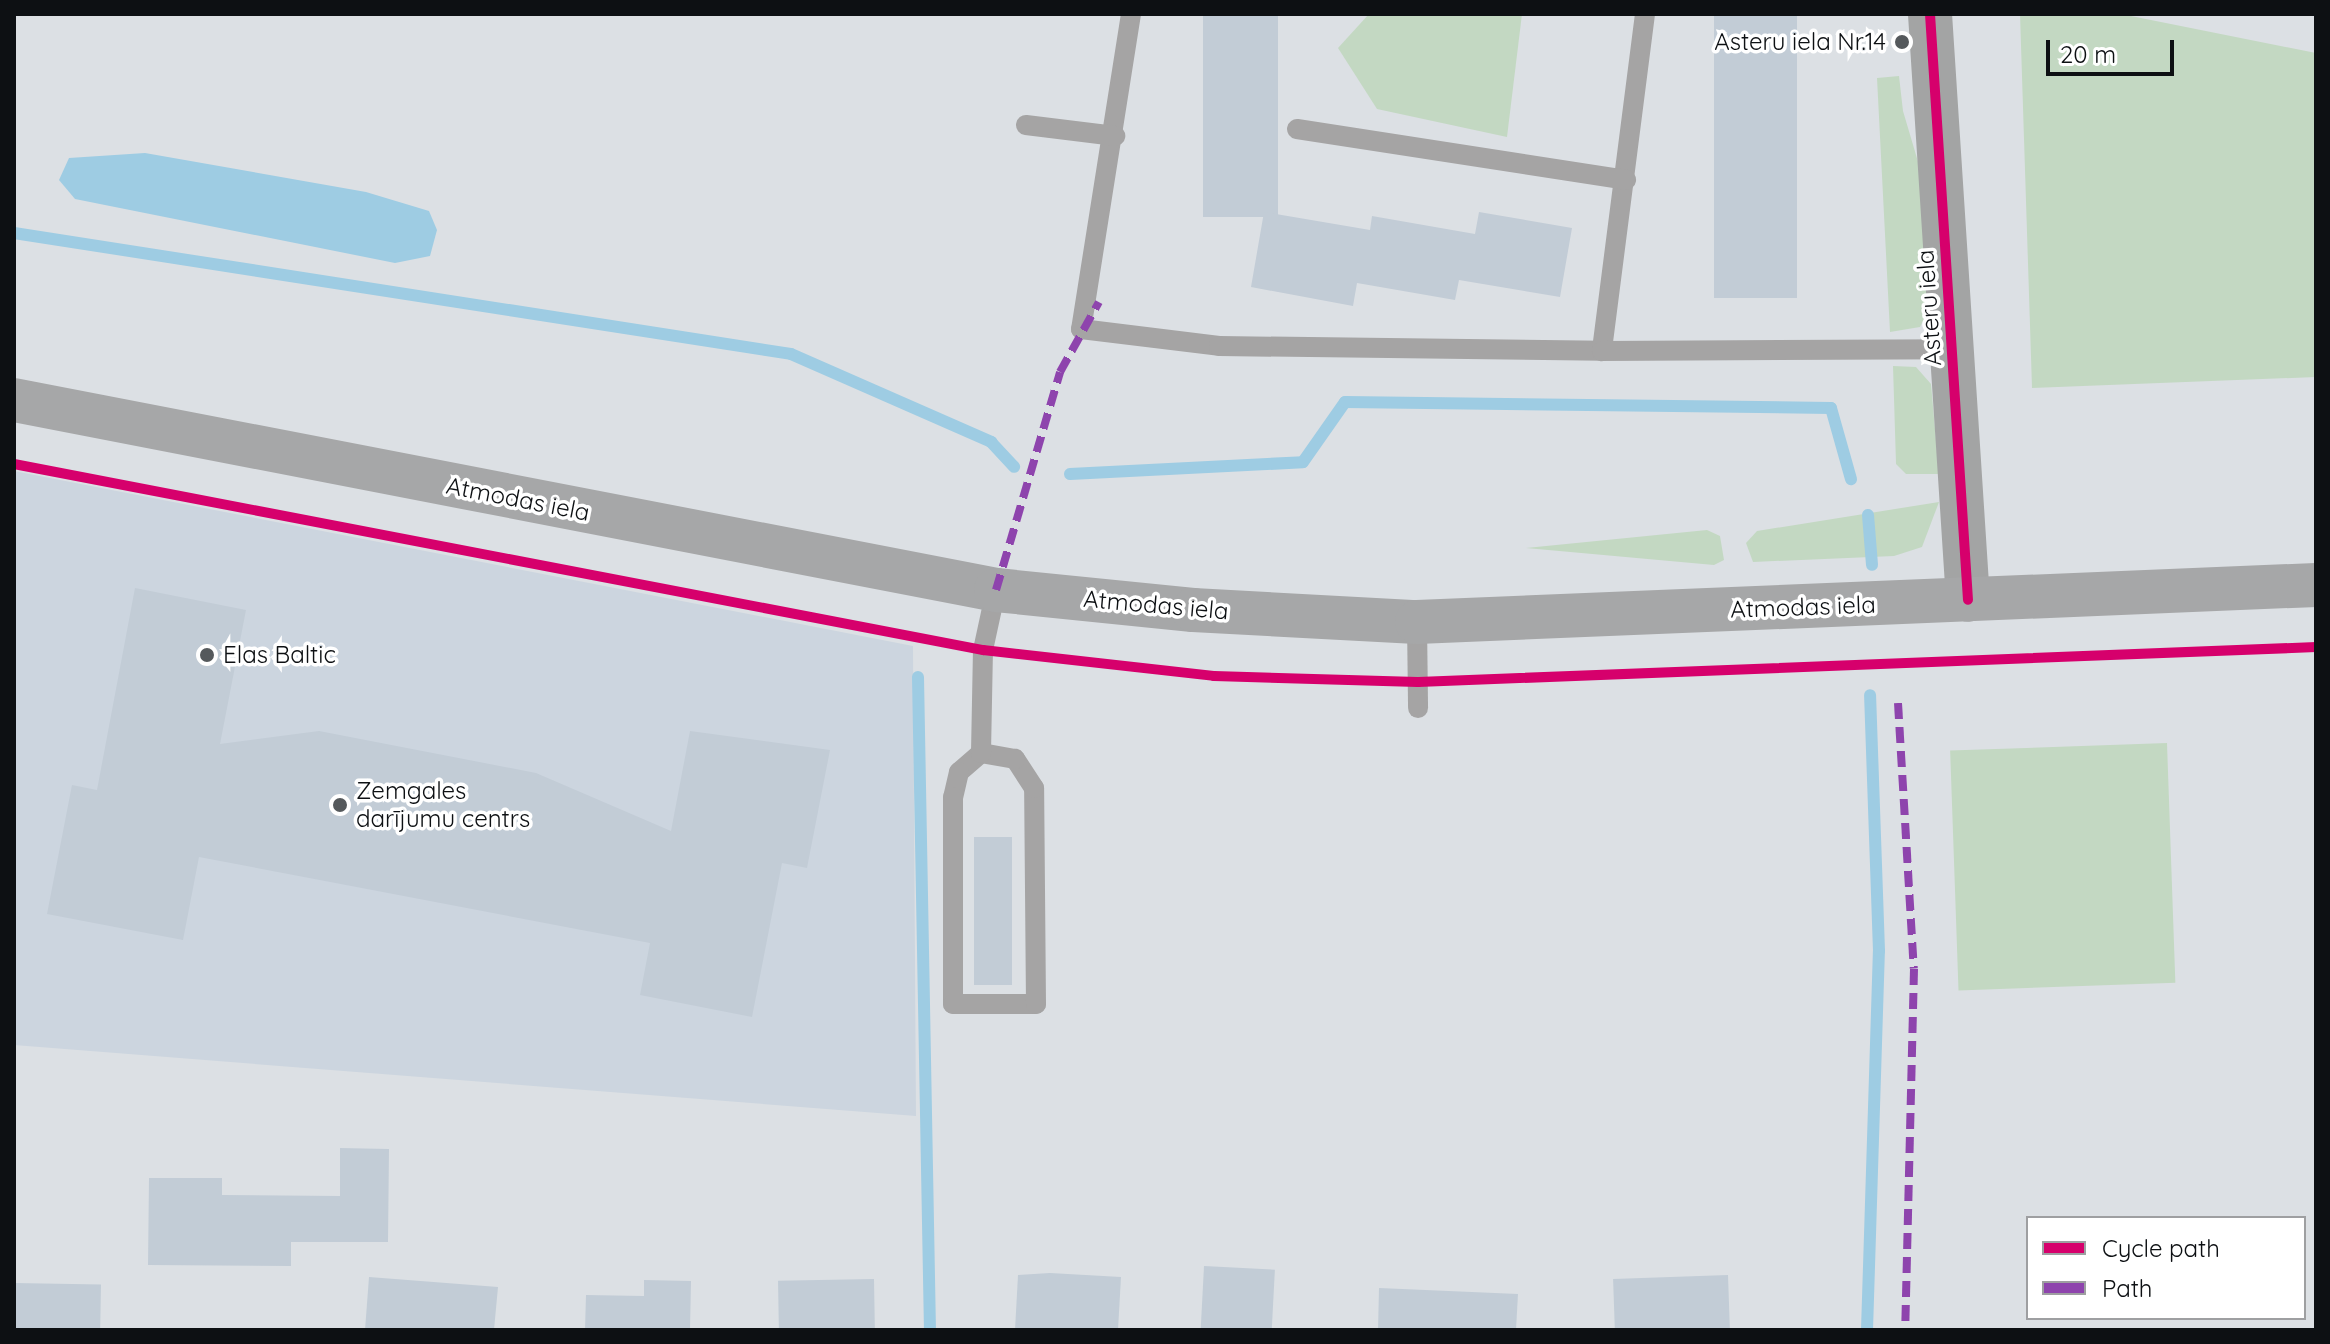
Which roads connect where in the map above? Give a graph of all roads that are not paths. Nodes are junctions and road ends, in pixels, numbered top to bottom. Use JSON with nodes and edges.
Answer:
{"nodes":[{"id":1,"x":1131,"y":14,"type":"edge"},
{"id":2,"x":1645,"y":14,"type":"edge"},
{"id":3,"x":1930,"y":14,"type":"edge"},
{"id":4,"x":1026,"y":125,"type":"dead end"},
{"id":5,"x":1297,"y":129,"type":"dead end"},
{"id":6,"x":1115,"y":136,"type":"junction"},
{"id":7,"x":1626,"y":180,"type":"junction"},
{"id":8,"x":1952,"y":349,"type":"junction"},
{"id":9,"x":1602,"y":351,"type":"junction"},
{"id":10,"x":14,"y":400,"type":"edge"},
{"id":11,"x":2316,"y":585,"type":"edge"},
{"id":12,"x":996,"y":590,"type":"junction"},
{"id":13,"x":1968,"y":600,"type":"junction"},
{"id":14,"x":1417,"y":622,"type":"junction"},
{"id":15,"x":1418,"y":708,"type":"dead end"},
{"id":16,"x":981,"y":753,"type":"junction"}],
"edges":[{"from":1,"to":6,"type":"lane"},
{"from":2,"to":7,"type":"lane"},
{"from":3,"to":8,"type":"street","name":"Asteru iela"},
{"from":4,"to":6,"type":"lane"},
{"from":5,"to":7,"type":"lane"},
{"from":6,"to":9,"type":"lane"},
{"from":7,"to":9,"type":"lane"},
{"from":8,"to":9,"type":"lane"},
{"from":8,"to":13,"type":"street","name":"Asteru iela"},
{"from":10,"to":12,"type":"main road","name":"Atmodas iela"},
{"from":11,"to":13,"type":"main road","name":"Atmodas iela"},
{"from":12,"to":14,"type":"main road","name":"Atmodas iela"},
{"from":12,"to":16,"type":"lane"},
{"from":13,"to":14,"type":"main road","name":"Atmodas iela"},
{"from":14,"to":15,"type":"lane"},
{"from":16,"to":16,"type":"lane"}]}
